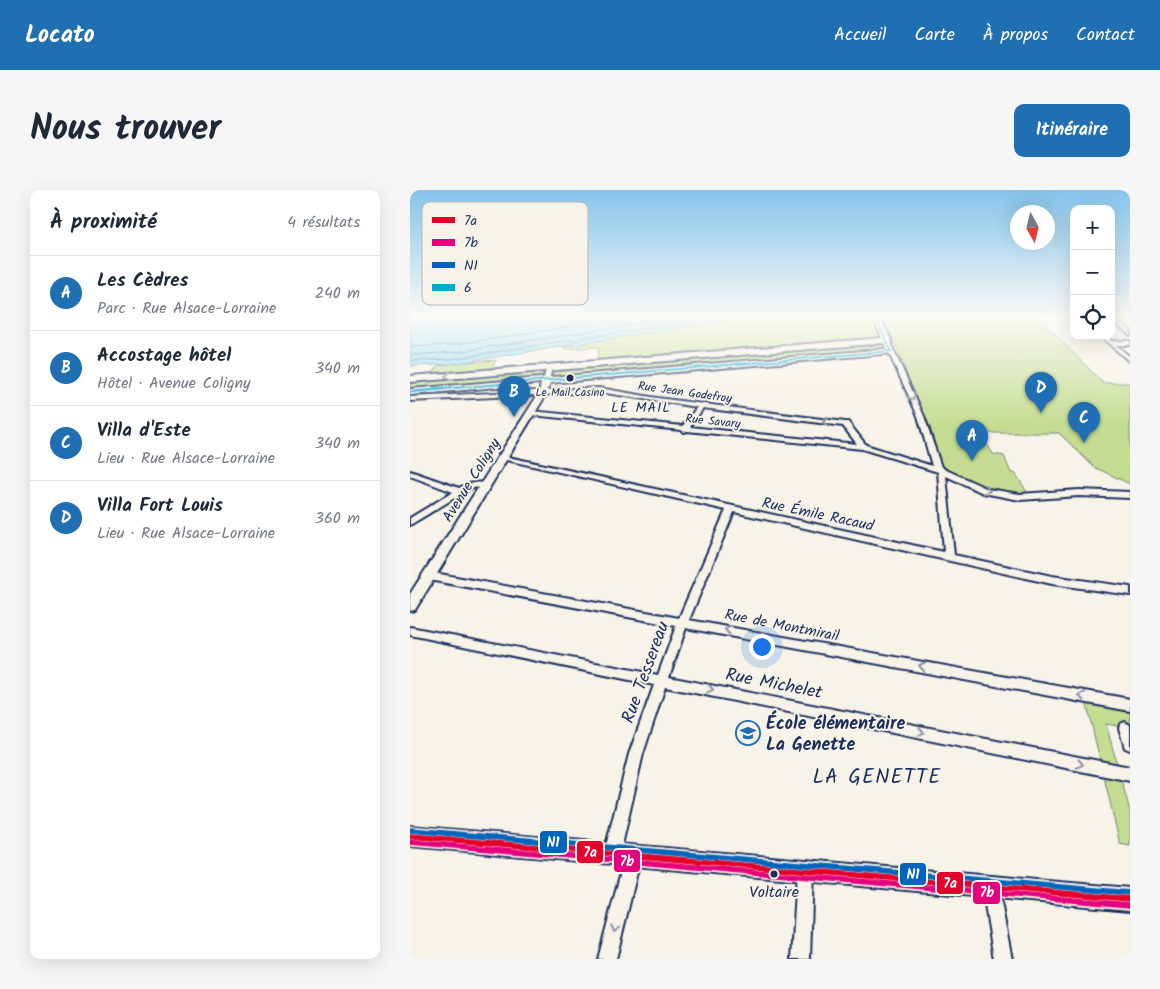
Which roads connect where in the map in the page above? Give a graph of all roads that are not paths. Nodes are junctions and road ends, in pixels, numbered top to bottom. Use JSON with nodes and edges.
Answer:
{"nodes":[{"id":1,"x":891,"y":351,"type":"edge"},
{"id":2,"x":744,"y":352,"type":"edge"},
{"id":3,"x":880,"y":352,"type":"edge"},
{"id":4,"x":1120,"y":352,"type":"edge"},
{"id":5,"x":1130,"y":360,"type":"edge"},
{"id":6,"x":549,"y":368,"type":"junction"},
{"id":7,"x":410,"y":379,"type":"edge"},
{"id":8,"x":546,"y":380,"type":"junction"},
{"id":9,"x":410,"y":392,"type":"edge"},
{"id":10,"x":544,"y":393,"type":"junction"},
{"id":11,"x":410,"y":399,"type":"edge"},
{"id":12,"x":702,"y":406,"type":"junction"},
{"id":13,"x":531,"y":413,"type":"junction"},
{"id":14,"x":684,"y":430,"type":"junction"},
{"id":15,"x":862,"y":447,"type":"junction"},
{"id":16,"x":502,"y":457,"type":"junction"},
{"id":17,"x":942,"y":471,"type":"junction"},
{"id":18,"x":410,"y":473,"type":"edge"},
{"id":19,"x":485,"y":485,"type":"junction"},
{"id":20,"x":459,"y":491,"type":"junction"},
{"id":21,"x":1130,"y":495,"type":"edge"},
{"id":22,"x":731,"y":509,"type":"junction"},
{"id":23,"x":410,"y":522,"type":"edge"},
{"id":24,"x":949,"y":556,"type":"junction"},
{"id":25,"x":429,"y":576,"type":"junction"},
{"id":26,"x":1130,"y":591,"type":"edge"},
{"id":27,"x":410,"y":606,"type":"edge"},
{"id":28,"x":683,"y":622,"type":"junction"},
{"id":29,"x":410,"y":631,"type":"edge"},
{"id":30,"x":662,"y":681,"type":"junction"},
{"id":31,"x":1130,"y":705,"type":"edge"},
{"id":32,"x":1125,"y":728,"type":"dead end"},
{"id":33,"x":1130,"y":744,"type":"edge"},
{"id":34,"x":1130,"y":774,"type":"edge"},
{"id":35,"x":410,"y":836,"type":"edge"},
{"id":36,"x":622,"y":855,"type":"junction"},
{"id":37,"x":805,"y":871,"type":"junction"},
{"id":38,"x":990,"y":887,"type":"junction"},
{"id":39,"x":1130,"y":900,"type":"edge"},
{"id":40,"x":607,"y":959,"type":"edge"},
{"id":41,"x":801,"y":959,"type":"edge"},
{"id":42,"x":1003,"y":959,"type":"edge"}],
"edges":[{"from":1,"to":17,"type":"street","one_way":true},
{"from":2,"to":6,"type":"street"},
{"from":3,"to":8,"type":"street"},
{"from":4,"to":5,"type":"street"},
{"from":6,"to":7,"type":"street","one_way":true},
{"from":6,"to":8,"type":"street","name":"Avenue Coligny"},
{"from":8,"to":9,"type":"street"},
{"from":8,"to":10,"type":"street","name":"Avenue Coligny"},
{"from":10,"to":11,"type":"street","name":"Rue Jean Godefroy"},
{"from":10,"to":12,"type":"street","name":"Rue Jean Godefroy"},
{"from":10,"to":13,"type":"street","name":"Avenue Coligny"},
{"from":12,"to":14,"type":"street"},
{"from":15,"to":12,"type":"street","name":"Rue Jean Godefroy","one_way":true},
{"from":13,"to":14,"type":"street","name":"Rue Savary"},
{"from":13,"to":16,"type":"street","name":"Avenue Coligny"},
{"from":14,"to":15,"type":"street","name":"Rue Savary"},
{"from":15,"to":17,"type":"street"},
{"from":16,"to":19,"type":"street","name":"Avenue Coligny"},
{"from":16,"to":22,"type":"street","name":"Rue Émile Racaud"},
{"from":17,"to":21,"type":"street","one_way":true},
{"from":17,"to":24,"type":"street"},
{"from":18,"to":20,"type":"street"},
{"from":19,"to":20,"type":"street"},
{"from":19,"to":25,"type":"street","name":"Avenue Coligny"},
{"from":20,"to":23,"type":"street"},
{"from":22,"to":24,"type":"street","name":"Rue Émile Racaud"},
{"from":22,"to":28,"type":"street","name":"Rue Tessereau"},
{"from":24,"to":26,"type":"street","name":"Rue Émile Racaud"},
{"from":25,"to":27,"type":"street","name":"Avenue Coligny"},
{"from":25,"to":28,"type":"street","name":"Rue de Montmirail"},
{"from":28,"to":30,"type":"street","name":"Rue Tessereau"},
{"from":31,"to":28,"type":"street","name":"Rue de Montmirail","one_way":true},
{"from":29,"to":30,"type":"street","name":"Rue Michelet"},
{"from":30,"to":34,"type":"street","name":"Rue Michelet","one_way":true},
{"from":30,"to":36,"type":"street","name":"Rue Tessereau"},
{"from":32,"to":33,"type":"street"},
{"from":35,"to":36,"type":"street"},
{"from":36,"to":37,"type":"street"},
{"from":36,"to":40,"type":"street","name":"Rue Tessereau","one_way":true},
{"from":37,"to":38,"type":"street"},
{"from":37,"to":41,"type":"street"},
{"from":38,"to":39,"type":"street"},
{"from":38,"to":42,"type":"street"}]}
